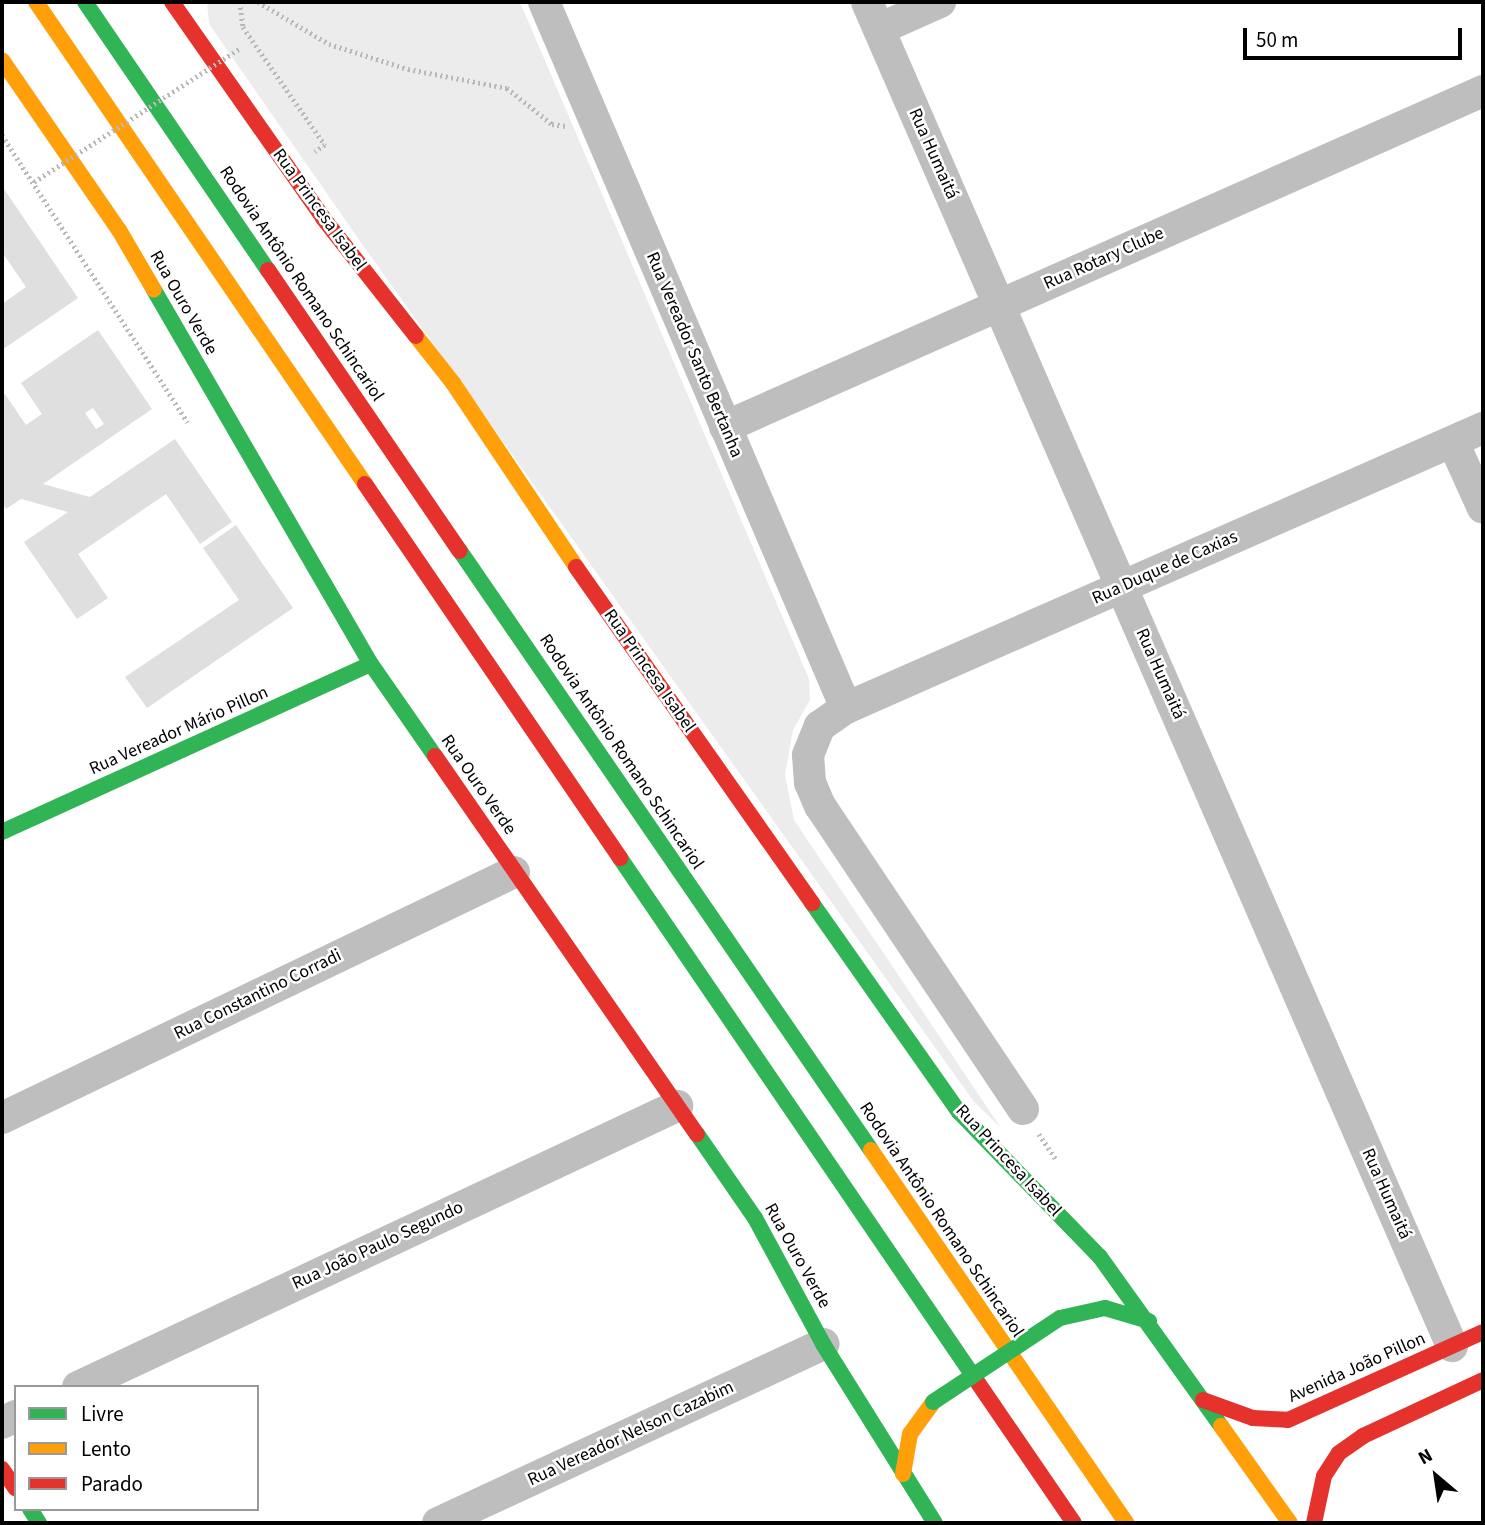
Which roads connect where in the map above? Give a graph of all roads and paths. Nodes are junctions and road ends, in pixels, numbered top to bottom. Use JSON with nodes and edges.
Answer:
{"nodes":[{"id":1,"x":36,"y":2,"type":"edge"},
{"id":2,"x":85,"y":2,"type":"edge"},
{"id":3,"x":172,"y":2,"type":"edge"},
{"id":4,"x":240,"y":2,"type":"edge"},
{"id":5,"x":258,"y":2,"type":"edge"},
{"id":6,"x":544,"y":2,"type":"edge"},
{"id":7,"x":940,"y":2,"type":"edge"},
{"id":8,"x":873,"y":15,"type":"edge"},
{"id":9,"x":240,"y":48,"type":"dead end"},
{"id":10,"x":257,"y":48,"type":"dead end"},
{"id":11,"x":2,"y":60,"type":"edge"},
{"id":12,"x":1483,"y":91,"type":"edge"},
{"id":13,"x":597,"y":127,"type":"junction"},
{"id":14,"x":2,"y":135,"type":"edge"},
{"id":15,"x":999,"y":306,"type":"junction"},
{"id":16,"x":725,"y":427,"type":"junction"},
{"id":17,"x":1483,"y":428,"type":"edge"},
{"id":18,"x":1453,"y":442,"type":"junction"},
{"id":19,"x":1483,"y":508,"type":"edge"},
{"id":20,"x":1122,"y":587,"type":"junction"},
{"id":21,"x":371,"y":664,"type":"junction"},
{"id":22,"x":846,"y":708,"type":"junction"},
{"id":23,"x":2,"y":832,"type":"edge"},
{"id":24,"x":514,"y":872,"type":"junction"},
{"id":25,"x":677,"y":1106,"type":"junction"},
{"id":26,"x":1023,"y":1110,"type":"dead end"},
{"id":27,"x":2,"y":1118,"type":"edge"},
{"id":28,"x":1149,"y":1321,"type":"junction"},
{"id":29,"x":1483,"y":1332,"type":"edge"},
{"id":30,"x":823,"y":1344,"type":"junction"},
{"id":31,"x":1452,"y":1346,"type":"junction"},
{"id":32,"x":1483,"y":1380,"type":"edge"},
{"id":33,"x":82,"y":1385,"type":"edge"},
{"id":34,"x":1203,"y":1400,"type":"junction"},
{"id":35,"x":2,"y":1469,"type":"edge"},
{"id":36,"x":903,"y":1474,"type":"junction"},
{"id":37,"x":14,"y":1486,"type":"edge"},
{"id":38,"x":438,"y":1523,"type":"edge"},
{"id":39,"x":935,"y":1523,"type":"edge"},
{"id":40,"x":1074,"y":1523,"type":"edge"},
{"id":41,"x":1126,"y":1523,"type":"edge"},
{"id":42,"x":1290,"y":1523,"type":"edge"},
{"id":43,"x":1314,"y":1523,"type":"edge"}],
"edges":[{"from":1,"to":40,"type":"main road"},
{"from":2,"to":41,"type":"main road","name":"Rodovia Antônio Romano Schincariol"},
{"from":3,"to":28,"type":"main road","name":"Rua Princesa Isabel"},
{"from":4,"to":10,"type":"path"},
{"from":5,"to":13,"type":"path"},
{"from":6,"to":13,"type":"street","name":"Rua Vereador Santo Bertanha"},
{"from":7,"to":8,"type":"street"},
{"from":8,"to":15,"type":"street","name":"Rua Humaitá"},
{"from":9,"to":14,"type":"path","bridge":true},
{"from":11,"to":21,"type":"main road","name":"Rua Ouro Verde"},
{"from":12,"to":15,"type":"street","name":"Rua Rotary Clube"},
{"from":13,"to":16,"type":"street","name":"Rua Vereador Santo Bertanha"},
{"from":15,"to":16,"type":"street","name":"Rua Rotary Clube"},
{"from":15,"to":20,"type":"street","name":"Rua Humaitá"},
{"from":16,"to":22,"type":"street","name":"Rua Vereador Santo Bertanha"},
{"from":17,"to":18,"type":"street","name":"Rua Duque de Caxias"},
{"from":18,"to":19,"type":"street"},
{"from":18,"to":20,"type":"street","name":"Rua Duque de Caxias"},
{"from":20,"to":22,"type":"street","name":"Rua Duque de Caxias"},
{"from":20,"to":31,"type":"street","name":"Rua Humaitá"},
{"from":21,"to":23,"type":"main road","name":"Rua Vereador Mário Pillon"},
{"from":21,"to":24,"type":"main road","name":"Rua Ouro Verde"},
{"from":22,"to":26,"type":"street"},
{"from":24,"to":25,"type":"main road","name":"Rua Ouro Verde"},
{"from":24,"to":27,"type":"street","name":"Rua Constantino Corradi"},
{"from":25,"to":30,"type":"main road","name":"Rua Ouro Verde"},
{"from":25,"to":33,"type":"street","name":"Rua João Paulo Segundo"},
{"from":28,"to":34,"type":"main road","name":"Rua Princesa Isabel"},
{"from":28,"to":36,"type":"main road","bridge":true},
{"from":29,"to":31,"type":"main road","name":"Avenida João Pillon"},
{"from":30,"to":36,"type":"main road","name":"Rua Ouro Verde"},
{"from":30,"to":38,"type":"street","name":"Rua Vereador Nelson Cazabim"},
{"from":31,"to":34,"type":"main road","name":"Avenida João Pillon"},
{"from":32,"to":43,"type":"main road"},
{"from":34,"to":42,"type":"main road","name":"Rua Princesa Isabel"},
{"from":35,"to":37,"type":"main road"},
{"from":36,"to":39,"type":"main road","name":"Rua Ouro Verde"}]}
